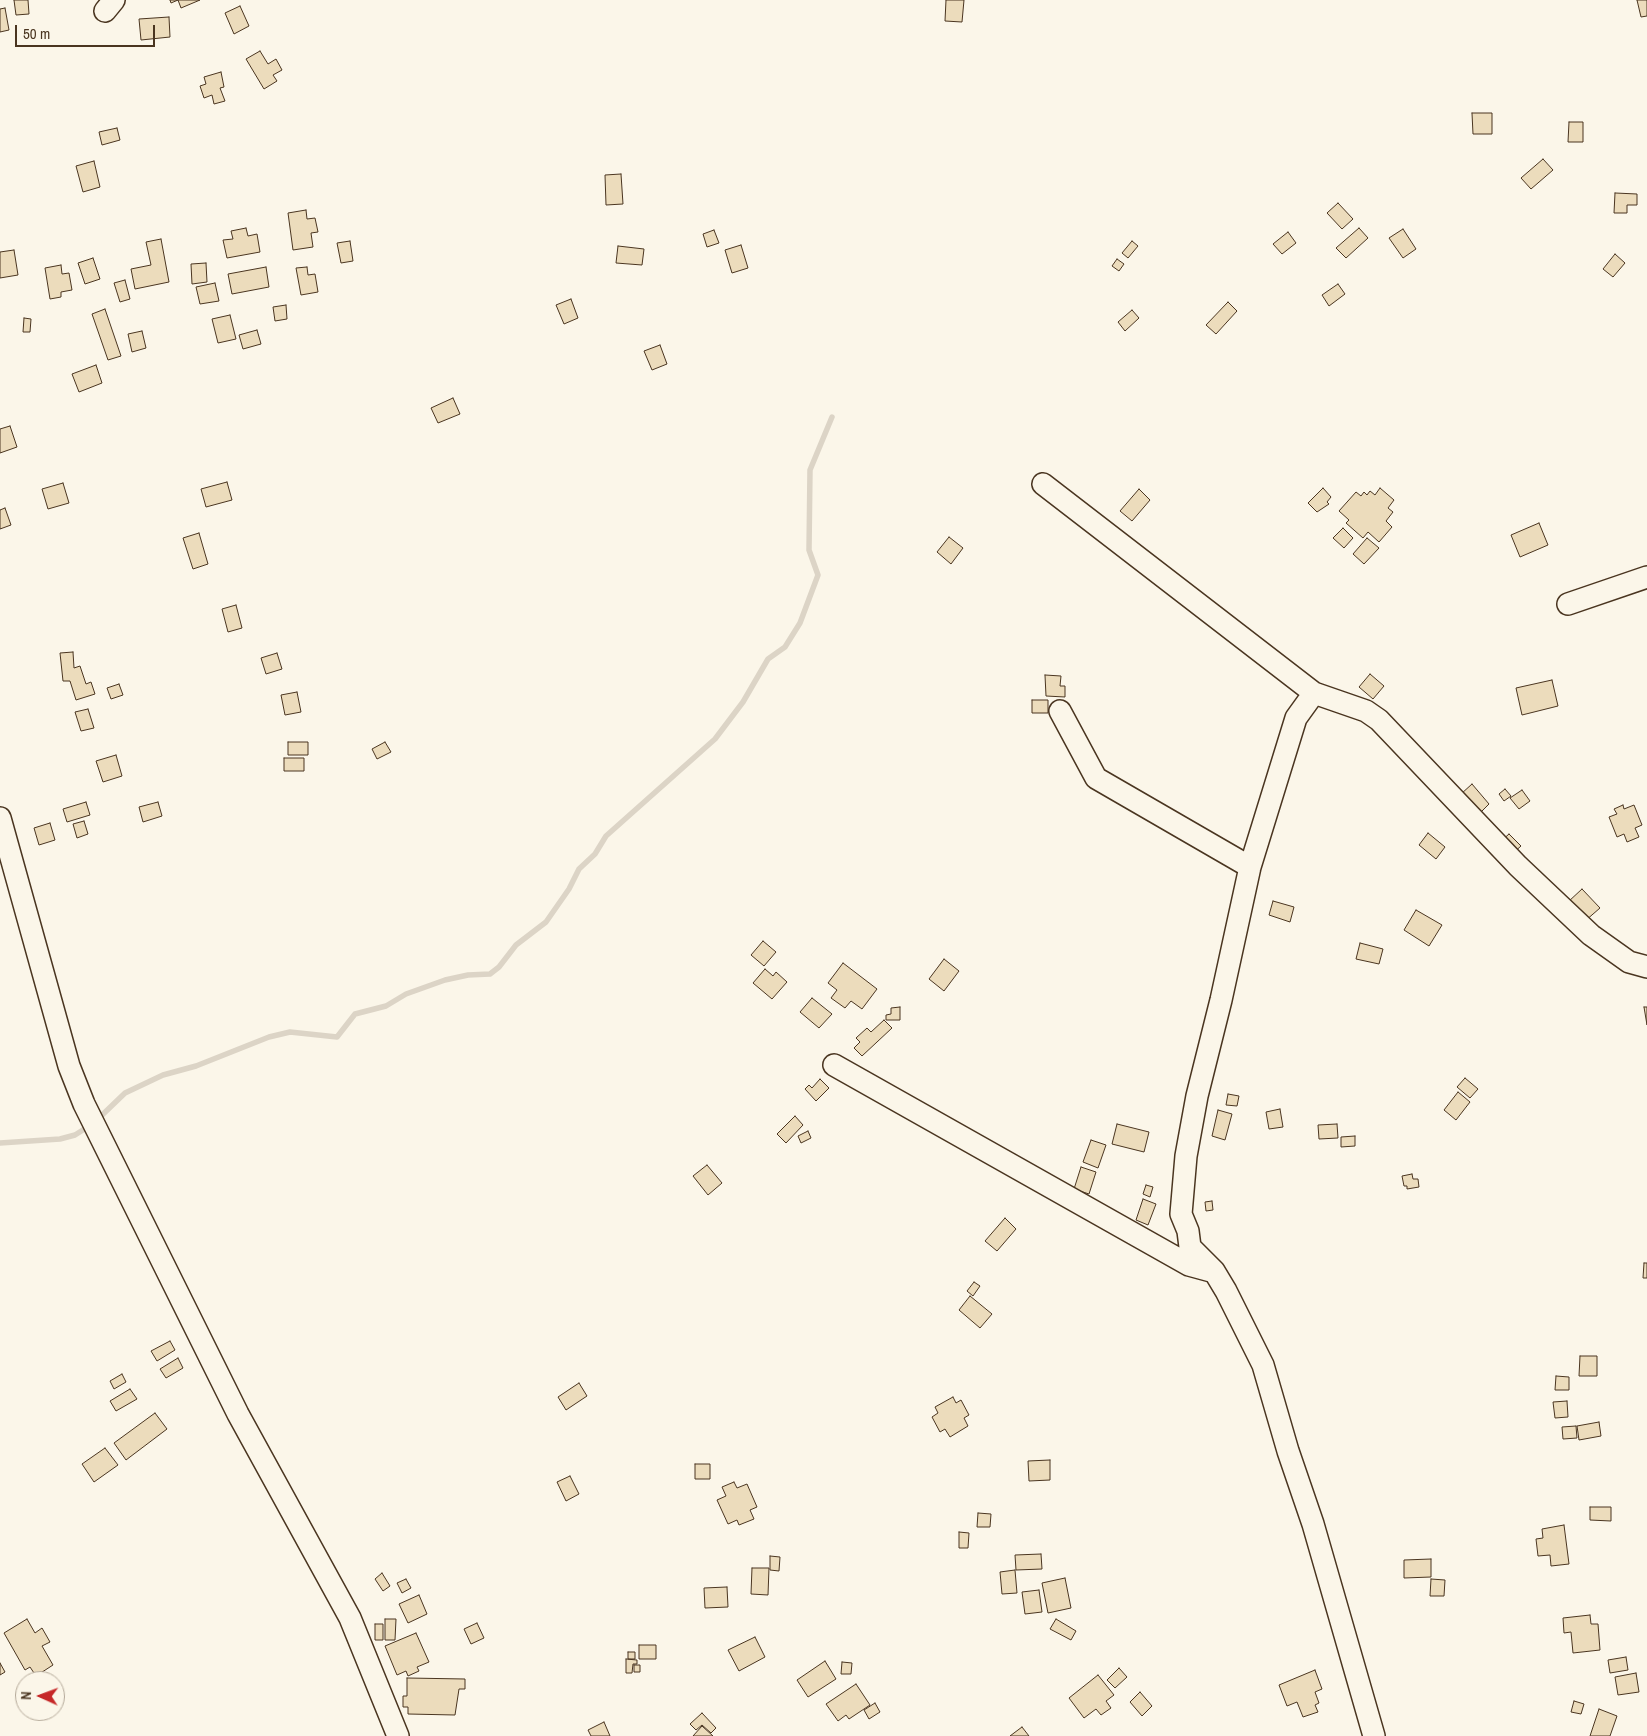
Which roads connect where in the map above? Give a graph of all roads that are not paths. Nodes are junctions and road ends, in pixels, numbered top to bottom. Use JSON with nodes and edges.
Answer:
{"nodes":[{"id":1,"x":1043,"y":484,"type":"dead end"},
{"id":2,"x":1647,"y":577,"type":"edge"},
{"id":3,"x":1568,"y":604,"type":"dead end"},
{"id":4,"x":1314,"y":692,"type":"junction"},
{"id":5,"x":1060,"y":711,"type":"dead end"},
{"id":6,"x":0,"y":818,"type":"edge"},
{"id":7,"x":1250,"y":867,"type":"junction"},
{"id":8,"x":1647,"y":967,"type":"edge"},
{"id":9,"x":834,"y":1065,"type":"dead end"},
{"id":10,"x":1214,"y":1271,"type":"junction"},
{"id":11,"x":398,"y":1736,"type":"edge"},
{"id":12,"x":1374,"y":1736,"type":"edge"}],
"edges":[{"from":1,"to":4,"type":"street"},
{"from":2,"to":3,"type":"street"},
{"from":4,"to":7,"type":"street"},
{"from":4,"to":8,"type":"street"},
{"from":5,"to":7,"type":"street"},
{"from":6,"to":11,"type":"street"},
{"from":7,"to":10,"type":"street"},
{"from":9,"to":10,"type":"street"},
{"from":10,"to":12,"type":"street"}]}
